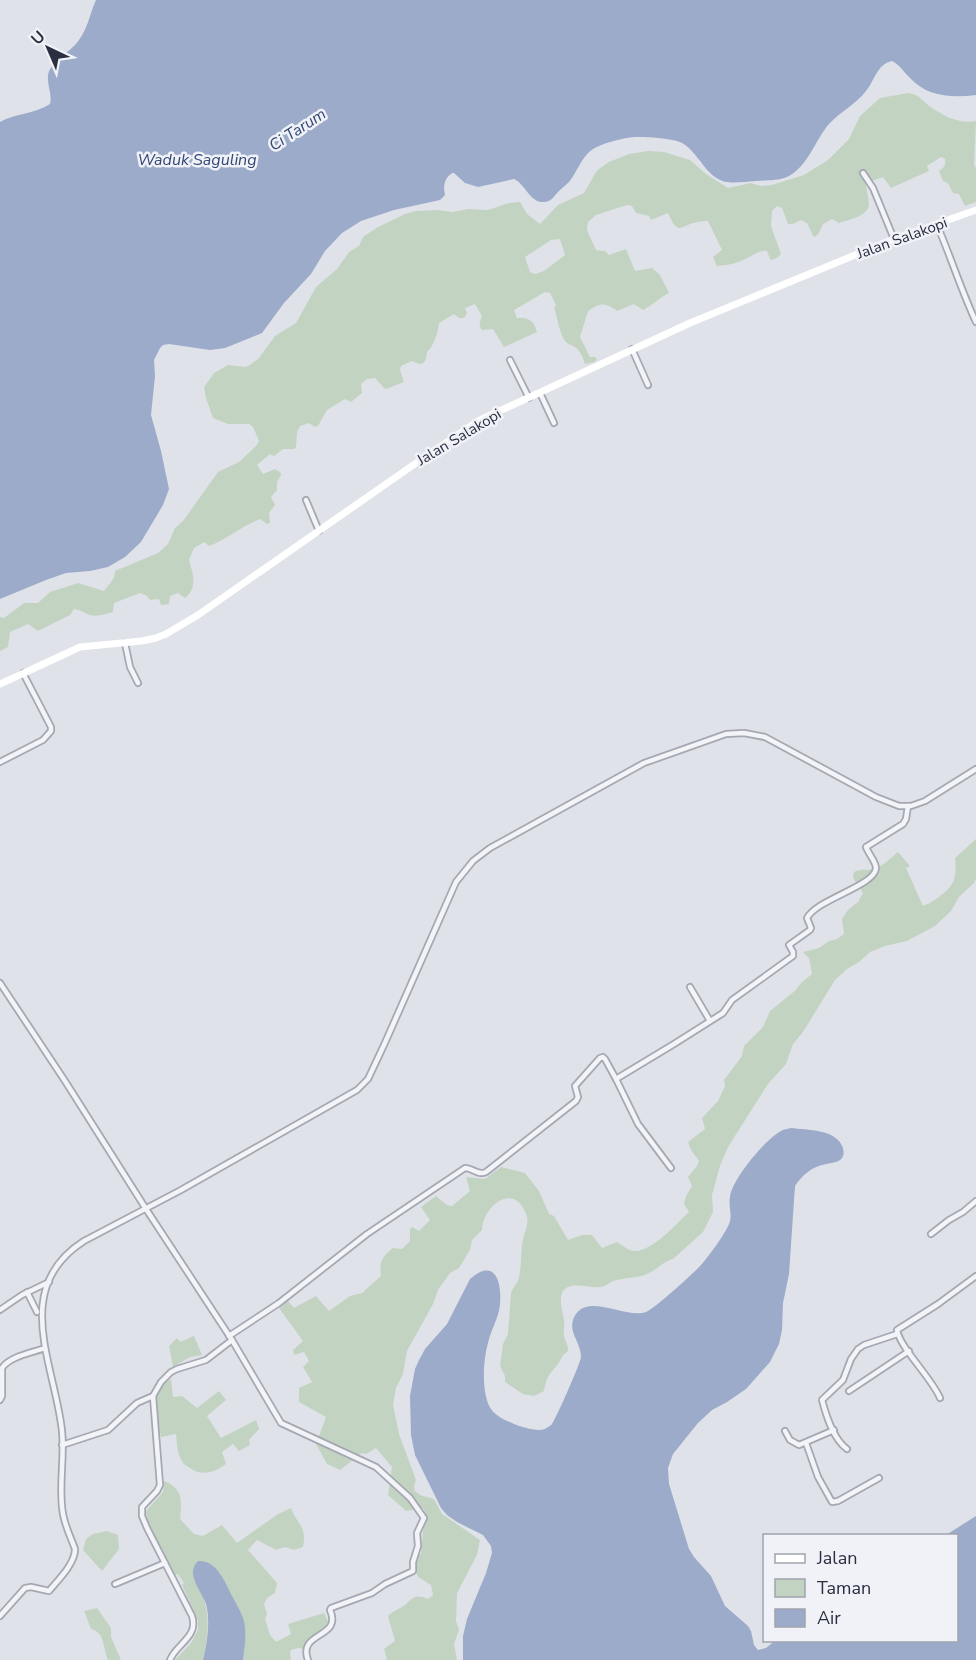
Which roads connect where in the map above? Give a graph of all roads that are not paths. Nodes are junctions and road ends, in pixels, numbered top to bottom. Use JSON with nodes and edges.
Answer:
{"nodes":[{"id":1,"x":862,"y":173,"type":"dead end"},
{"id":2,"x":976,"y":210,"type":"edge"},
{"id":3,"x":937,"y":225,"type":"junction"},
{"id":4,"x":894,"y":239,"type":"junction"},
{"id":5,"x":976,"y":322,"type":"edge"},
{"id":6,"x":632,"y":349,"type":"junction"},
{"id":7,"x":510,"y":360,"type":"dead end"},
{"id":8,"x":648,"y":385,"type":"dead end"},
{"id":9,"x":540,"y":393,"type":"junction"},
{"id":10,"x":529,"y":398,"type":"junction"},
{"id":11,"x":554,"y":423,"type":"dead end"},
{"id":12,"x":306,"y":500,"type":"dead end"},
{"id":13,"x":319,"y":531,"type":"junction"},
{"id":14,"x":125,"y":643,"type":"junction"},
{"id":15,"x":23,"y":673,"type":"junction"},
{"id":16,"x":138,"y":683,"type":"dead end"},
{"id":17,"x":0,"y":684,"type":"edge"},
{"id":18,"x":0,"y":762,"type":"edge"},
{"id":19,"x":976,"y":769,"type":"edge"},
{"id":20,"x":909,"y":806,"type":"junction"},
{"id":21,"x":0,"y":983,"type":"edge"},
{"id":22,"x":690,"y":987,"type":"dead end"},
{"id":23,"x":710,"y":1021,"type":"junction"},
{"id":24,"x":616,"y":1079,"type":"junction"},
{"id":25,"x":671,"y":1168,"type":"dead end"},
{"id":26,"x":976,"y":1201,"type":"edge"},
{"id":27,"x":146,"y":1209,"type":"junction"},
{"id":28,"x":931,"y":1234,"type":"dead end"},
{"id":29,"x":976,"y":1276,"type":"edge"},
{"id":30,"x":48,"y":1282,"type":"junction"},
{"id":31,"x":27,"y":1292,"type":"junction"},
{"id":32,"x":0,"y":1310,"type":"edge"},
{"id":33,"x":37,"y":1312,"type":"dead end"},
{"id":34,"x":897,"y":1334,"type":"junction"},
{"id":35,"x":230,"y":1338,"type":"junction"},
{"id":36,"x":45,"y":1348,"type":"junction"},
{"id":37,"x":909,"y":1351,"type":"junction"},
{"id":38,"x":849,"y":1391,"type":"dead end"},
{"id":39,"x":153,"y":1396,"type":"junction"},
{"id":40,"x":940,"y":1398,"type":"dead end"},
{"id":41,"x":0,"y":1400,"type":"edge"},
{"id":42,"x":834,"y":1430,"type":"junction"},
{"id":43,"x":785,"y":1431,"type":"dead end"},
{"id":44,"x":806,"y":1443,"type":"junction"},
{"id":45,"x":62,"y":1445,"type":"junction"},
{"id":46,"x":847,"y":1449,"type":"dead end"},
{"id":47,"x":879,"y":1478,"type":"dead end"},
{"id":48,"x":165,"y":1563,"type":"junction"},
{"id":49,"x":115,"y":1584,"type":"dead end"},
{"id":50,"x":0,"y":1616,"type":"edge"},
{"id":51,"x":170,"y":1660,"type":"edge"},
{"id":52,"x":308,"y":1660,"type":"edge"}],
"edges":[{"from":1,"to":4,"type":"street"},
{"from":2,"to":3,"type":"street","name":"Jalan Salakopi"},
{"from":3,"to":4,"type":"street","name":"Jalan Salakopi"},
{"from":3,"to":5,"type":"street"},
{"from":4,"to":6,"type":"street","name":"Jalan Salakopi"},
{"from":6,"to":8,"type":"street"},
{"from":6,"to":9,"type":"street","name":"Jalan Salakopi"},
{"from":7,"to":10,"type":"street"},
{"from":9,"to":10,"type":"street","name":"Jalan Salakopi"},
{"from":9,"to":11,"type":"street"},
{"from":10,"to":13,"type":"street","name":"Jalan Salakopi"},
{"from":12,"to":13,"type":"street"},
{"from":13,"to":14,"type":"street","name":"Jalan Salakopi"},
{"from":14,"to":15,"type":"street","name":"Jalan Salakopi"},
{"from":14,"to":16,"type":"street"},
{"from":15,"to":17,"type":"street","name":"Jalan Salakopi"},
{"from":15,"to":18,"type":"street"},
{"from":19,"to":20,"type":"street"},
{"from":20,"to":23,"type":"street"},
{"from":20,"to":27,"type":"street"},
{"from":21,"to":27,"type":"street"},
{"from":22,"to":23,"type":"street"},
{"from":23,"to":24,"type":"street"},
{"from":24,"to":25,"type":"street"},
{"from":24,"to":35,"type":"street"},
{"from":26,"to":28,"type":"street"},
{"from":27,"to":30,"type":"street"},
{"from":27,"to":35,"type":"street"},
{"from":29,"to":34,"type":"street"},
{"from":30,"to":31,"type":"street"},
{"from":30,"to":36,"type":"street"},
{"from":31,"to":32,"type":"street"},
{"from":31,"to":33,"type":"street"},
{"from":34,"to":37,"type":"street"},
{"from":34,"to":42,"type":"street"},
{"from":35,"to":39,"type":"street"},
{"from":35,"to":52,"type":"street"},
{"from":36,"to":41,"type":"street"},
{"from":36,"to":45,"type":"street"},
{"from":37,"to":38,"type":"street"},
{"from":37,"to":40,"type":"street"},
{"from":39,"to":45,"type":"street"},
{"from":39,"to":48,"type":"street"},
{"from":42,"to":44,"type":"street"},
{"from":42,"to":46,"type":"street"},
{"from":43,"to":44,"type":"street"},
{"from":44,"to":47,"type":"street"},
{"from":45,"to":50,"type":"street"},
{"from":48,"to":49,"type":"street"},
{"from":48,"to":51,"type":"street"}]}
